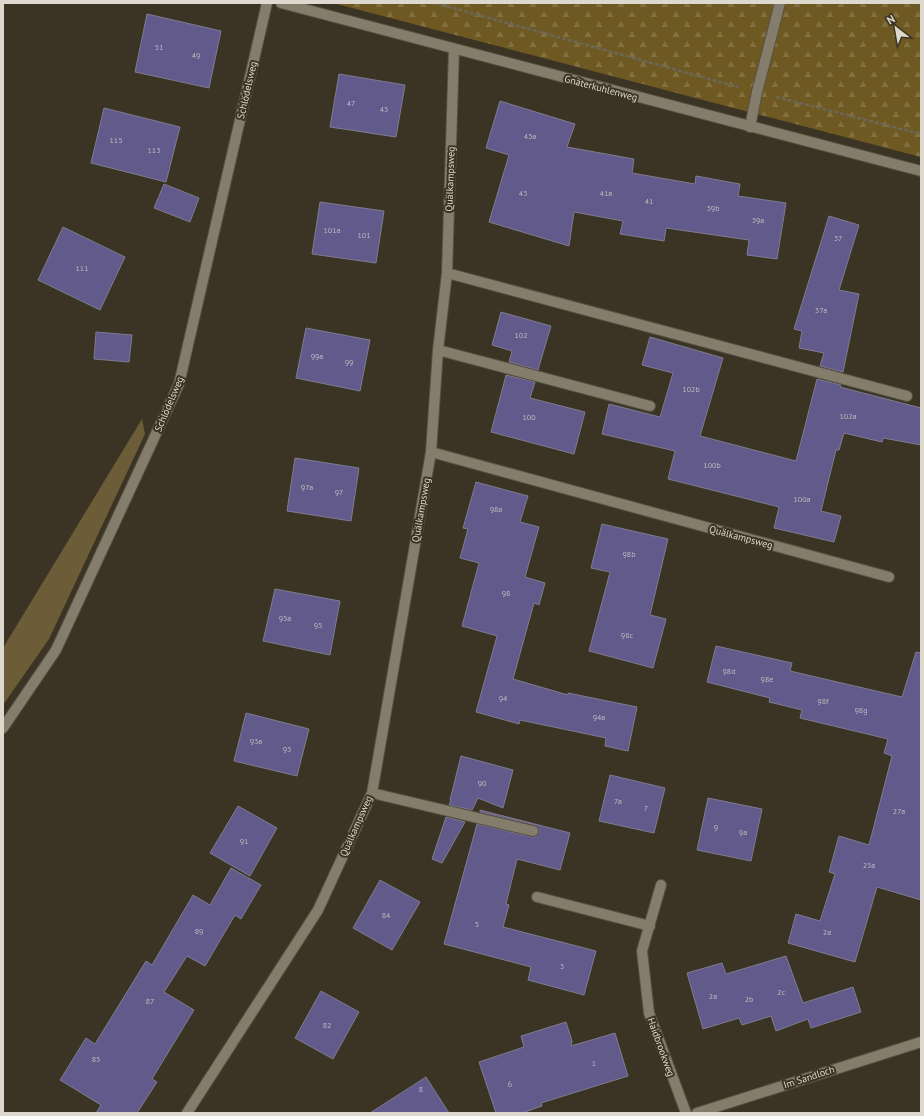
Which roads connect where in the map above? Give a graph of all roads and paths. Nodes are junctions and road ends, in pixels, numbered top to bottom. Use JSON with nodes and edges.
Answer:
{"nodes":[{"id":1,"x":267,"y":3,"type":"edge"},
{"id":2,"x":282,"y":3,"type":"edge"},
{"id":3,"x":435,"y":3,"type":"edge"},
{"id":4,"x":780,"y":3,"type":"edge"},
{"id":5,"x":454,"y":49,"type":"junction"},
{"id":6,"x":757,"y":92,"type":"junction"},
{"id":7,"x":750,"y":127,"type":"junction"},
{"id":8,"x":921,"y":134,"type":"edge"},
{"id":9,"x":921,"y":171,"type":"edge"},
{"id":10,"x":447,"y":273,"type":"junction"},
{"id":11,"x":438,"y":350,"type":"junction"},
{"id":12,"x":907,"y":396,"type":"dead end"},
{"id":13,"x":650,"y":406,"type":"dead end"},
{"id":14,"x":431,"y":452,"type":"junction"},
{"id":15,"x":889,"y":577,"type":"dead end"},
{"id":16,"x":3,"y":728,"type":"edge"},
{"id":17,"x":372,"y":793,"type":"junction"},
{"id":18,"x":533,"y":831,"type":"dead end"},
{"id":19,"x":661,"y":885,"type":"dead end"},
{"id":20,"x":537,"y":898,"type":"dead end"},
{"id":21,"x":650,"y":926,"type":"junction"},
{"id":22,"x":921,"y":1042,"type":"edge"},
{"id":23,"x":187,"y":1113,"type":"edge"},
{"id":24,"x":686,"y":1113,"type":"edge"},
{"id":25,"x":697,"y":1113,"type":"edge"}],
"edges":[{"from":1,"to":16,"type":"street","name":"Schlödelsweg"},
{"from":2,"to":5,"type":"street","name":"Gnäterkuhlenweg"},
{"from":3,"to":6,"type":"path"},
{"from":4,"to":6,"type":"street"},
{"from":5,"to":7,"type":"street","name":"Gnäterkuhlenweg"},
{"from":5,"to":10,"type":"street","name":"Quälkampsweg"},
{"from":6,"to":7,"type":"street"},
{"from":6,"to":8,"type":"path"},
{"from":7,"to":9,"type":"street","name":"Gnäterkuhlenweg"},
{"from":10,"to":11,"type":"street","name":"Quälkampsweg"},
{"from":10,"to":12,"type":"street"},
{"from":11,"to":13,"type":"street"},
{"from":11,"to":14,"type":"street","name":"Quälkampsweg"},
{"from":14,"to":15,"type":"street","name":"Quälkampsweg"},
{"from":14,"to":17,"type":"street","name":"Quälkampsweg"},
{"from":17,"to":18,"type":"street"},
{"from":17,"to":23,"type":"street","name":"Quälkampsweg"},
{"from":19,"to":21,"type":"street","name":"Haidbrookweg"},
{"from":20,"to":21,"type":"street"},
{"from":21,"to":24,"type":"street","name":"Haidbrookweg"},
{"from":22,"to":25,"type":"street","name":"Im Sandloch"}]}
